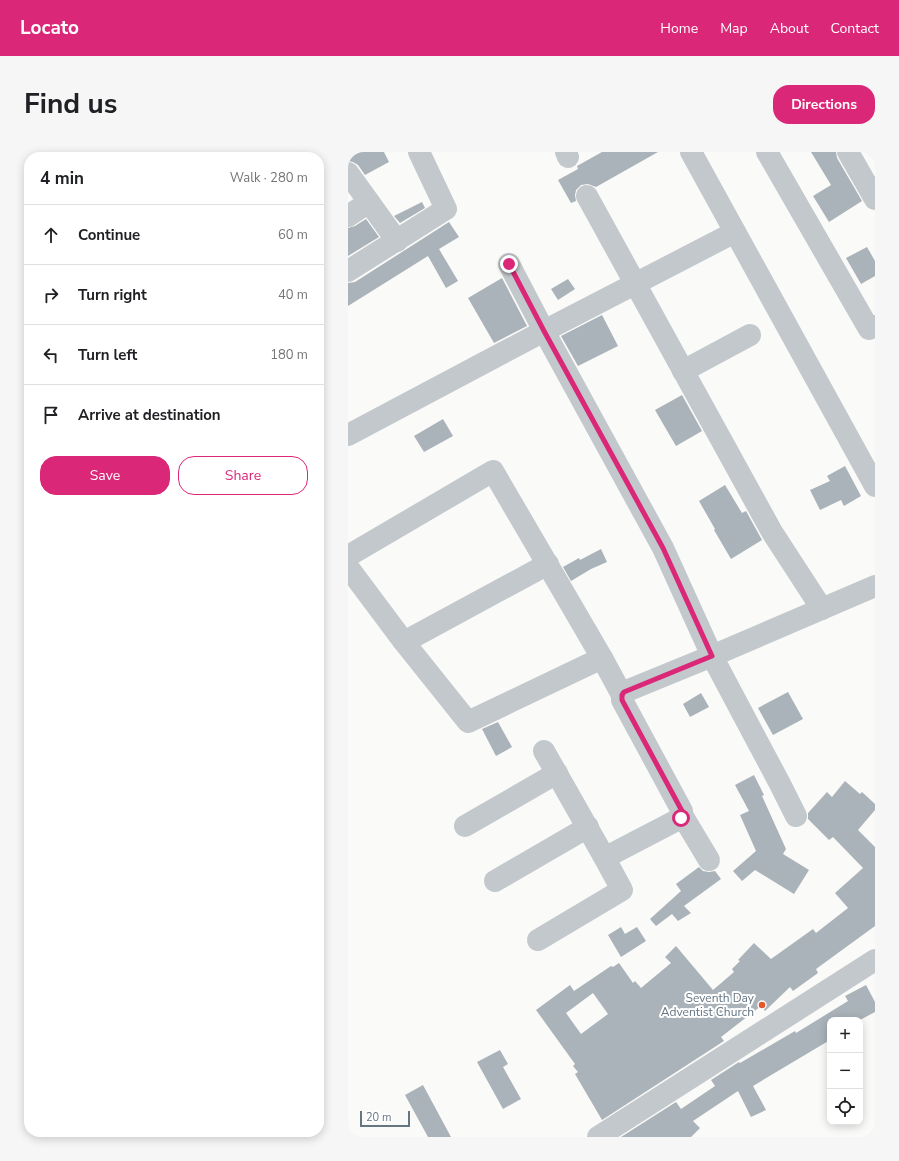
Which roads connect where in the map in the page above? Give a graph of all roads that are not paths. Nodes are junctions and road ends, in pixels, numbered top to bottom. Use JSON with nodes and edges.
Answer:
{"nodes":[{"id":1,"x":420,"y":152,"type":"edge"},
{"id":2,"x":691,"y":152,"type":"edge"},
{"id":3,"x":767,"y":152,"type":"edge"},
{"id":4,"x":848,"y":152,"type":"edge"},
{"id":5,"x":348,"y":173,"type":"edge"},
{"id":6,"x":587,"y":196,"type":"dead end"},
{"id":7,"x":875,"y":199,"type":"edge"},
{"id":8,"x":369,"y":202,"type":"junction"},
{"id":9,"x":348,"y":216,"type":"edge"},
{"id":10,"x":735,"y":232,"type":"junction"},
{"id":11,"x":397,"y":241,"type":"junction"},
{"id":12,"x":509,"y":264,"type":"dead end"},
{"id":13,"x":348,"y":271,"type":"edge"},
{"id":14,"x":636,"y":284,"type":"junction"},
{"id":15,"x":875,"y":326,"type":"edge"},
{"id":16,"x":544,"y":331,"type":"junction"},
{"id":17,"x":750,"y":335,"type":"dead end"},
{"id":18,"x":683,"y":371,"type":"junction"},
{"id":19,"x":348,"y":435,"type":"edge"},
{"id":20,"x":875,"y":486,"type":"edge"},
{"id":21,"x":348,"y":556,"type":"edge"},
{"id":22,"x":548,"y":564,"type":"junction"},
{"id":23,"x":348,"y":567,"type":"edge"},
{"id":24,"x":875,"y":586,"type":"edge"},
{"id":25,"x":822,"y":609,"type":"junction"},
{"id":26,"x":404,"y":642,"type":"junction"},
{"id":27,"x":712,"y":656,"type":"junction"},
{"id":28,"x":602,"y":658,"type":"junction"},
{"id":29,"x":622,"y":695,"type":"junction"},
{"id":30,"x":544,"y":751,"type":"dead end"},
{"id":31,"x":557,"y":773,"type":"junction"},
{"id":32,"x":682,"y":815,"type":"junction"},
{"id":33,"x":796,"y":816,"type":"dead end"},
{"id":34,"x":465,"y":826,"type":"dead end"},
{"id":35,"x":588,"y":827,"type":"junction"},
{"id":36,"x":603,"y":855,"type":"junction"},
{"id":37,"x":709,"y":860,"type":"dead end"},
{"id":38,"x":495,"y":881,"type":"dead end"},
{"id":39,"x":538,"y":940,"type":"dead end"},
{"id":40,"x":875,"y":960,"type":"edge"},
{"id":41,"x":598,"y":1137,"type":"edge"}],
"edges":[{"from":1,"to":11,"type":"street"},
{"from":2,"to":10,"type":"street"},
{"from":3,"to":15,"type":"street"},
{"from":4,"to":7,"type":"street"},
{"from":5,"to":8,"type":"street"},
{"from":6,"to":14,"type":"street"},
{"from":8,"to":9,"type":"street"},
{"from":8,"to":11,"type":"street"},
{"from":10,"to":14,"type":"street"},
{"from":10,"to":20,"type":"street"},
{"from":11,"to":13,"type":"street"},
{"from":12,"to":16,"type":"street"},
{"from":14,"to":16,"type":"street"},
{"from":14,"to":18,"type":"street"},
{"from":16,"to":19,"type":"street"},
{"from":16,"to":27,"type":"street"},
{"from":17,"to":18,"type":"street"},
{"from":18,"to":25,"type":"street"},
{"from":21,"to":22,"type":"street"},
{"from":22,"to":26,"type":"street"},
{"from":22,"to":28,"type":"street"},
{"from":23,"to":26,"type":"street"},
{"from":24,"to":25,"type":"street"},
{"from":25,"to":27,"type":"street"},
{"from":26,"to":28,"type":"street"},
{"from":27,"to":29,"type":"street"},
{"from":27,"to":33,"type":"street"},
{"from":28,"to":29,"type":"street"},
{"from":29,"to":32,"type":"street"},
{"from":30,"to":31,"type":"street"},
{"from":31,"to":34,"type":"street"},
{"from":31,"to":35,"type":"street"},
{"from":32,"to":36,"type":"street"},
{"from":32,"to":37,"type":"street"},
{"from":35,"to":36,"type":"street"},
{"from":35,"to":38,"type":"street"},
{"from":36,"to":39,"type":"street"},
{"from":40,"to":41,"type":"street"}]}
